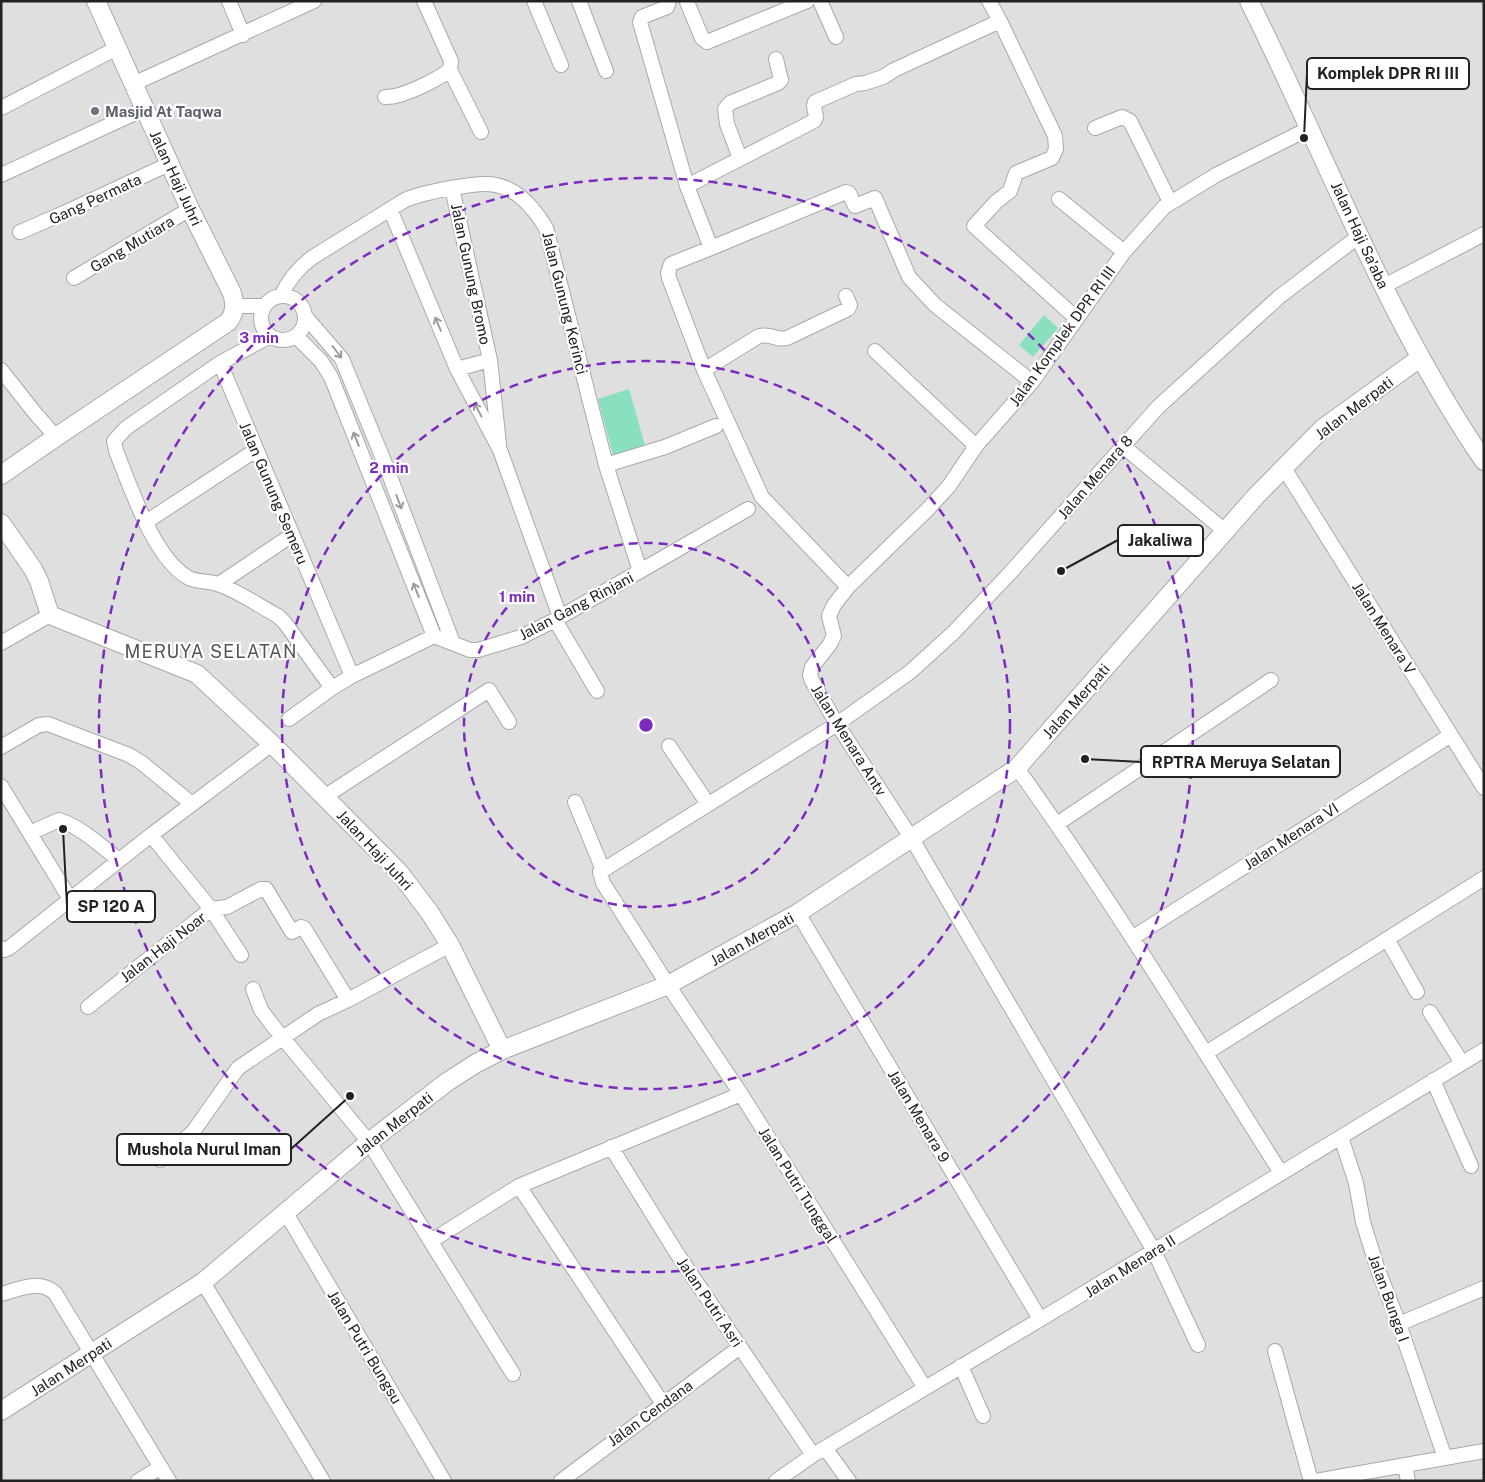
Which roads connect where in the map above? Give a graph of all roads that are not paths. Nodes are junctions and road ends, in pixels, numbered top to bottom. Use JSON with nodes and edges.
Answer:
{"nodes":[{"id":1,"x":96,"y":1,"type":"edge"},
{"id":2,"x":229,"y":1,"type":"edge"},
{"id":3,"x":314,"y":1,"type":"edge"},
{"id":4,"x":424,"y":1,"type":"edge"},
{"id":5,"x":534,"y":1,"type":"edge"},
{"id":6,"x":579,"y":1,"type":"edge"},
{"id":7,"x":807,"y":1,"type":"edge"},
{"id":8,"x":820,"y":1,"type":"edge"},
{"id":9,"x":989,"y":1,"type":"edge"},
{"id":10,"x":1249,"y":1,"type":"edge"},
{"id":11,"x":669,"y":2,"type":"edge"},
{"id":12,"x":688,"y":2,"type":"edge"},
{"id":13,"x":1000,"y":20,"type":"junction"},
{"id":14,"x":243,"y":35,"type":"junction"},
{"id":15,"x":836,"y":37,"type":"dead end"},
{"id":16,"x":117,"y":48,"type":"junction"},
{"id":17,"x":776,"y":59,"type":"dead end"},
{"id":18,"x":561,"y":65,"type":"dead end"},
{"id":19,"x":450,"y":70,"type":"junction"},
{"id":20,"x":606,"y":71,"type":"dead end"},
{"id":21,"x":133,"y":84,"type":"junction"},
{"id":22,"x":385,"y":97,"type":"dead end"},
{"id":23,"x":1,"y":108,"type":"edge"},
{"id":24,"x":144,"y":109,"type":"junction"},
{"id":25,"x":1095,"y":128,"type":"dead end"},
{"id":26,"x":1310,"y":128,"type":"junction"},
{"id":27,"x":481,"y":132,"type":"dead end"},
{"id":28,"x":740,"y":158,"type":"junction"},
{"id":29,"x":169,"y":164,"type":"junction"},
{"id":30,"x":1,"y":175,"type":"edge"},
{"id":31,"x":687,"y":186,"type":"junction"},
{"id":32,"x":452,"y":188,"type":"junction"},
{"id":33,"x":1059,"y":199,"type":"dead end"},
{"id":34,"x":1170,"y":202,"type":"junction"},
{"id":35,"x":190,"y":209,"type":"junction"},
{"id":36,"x":390,"y":209,"type":"junction"},
{"id":37,"x":20,"y":232,"type":"dead end"},
{"id":38,"x":1484,"y":234,"type":"edge"},
{"id":39,"x":1358,"y":236,"type":"junction"},
{"id":40,"x":711,"y":248,"type":"junction"},
{"id":41,"x":1124,"y":252,"type":"junction"},
{"id":42,"x":74,"y":278,"type":"dead end"},
{"id":43,"x":1384,"y":286,"type":"junction"},
{"id":44,"x":281,"y":296,"type":"junction"},
{"id":45,"x":846,"y":296,"type":"dead end"},
{"id":46,"x":234,"y":302,"type":"junction"},
{"id":47,"x":264,"y":306,"type":"junction"},
{"id":48,"x":304,"y":316,"type":"junction"},
{"id":49,"x":1077,"y":319,"type":"junction"},
{"id":50,"x":270,"y":336,"type":"junction"},
{"id":51,"x":296,"y":336,"type":"junction"},
{"id":52,"x":875,"y":351,"type":"dead end"},
{"id":53,"x":1420,"y":358,"type":"junction"},
{"id":54,"x":490,"y":360,"type":"junction"},
{"id":55,"x":220,"y":363,"type":"junction"},
{"id":56,"x":457,"y":369,"type":"junction"},
{"id":57,"x":1,"y":370,"type":"edge"},
{"id":58,"x":704,"y":370,"type":"junction"},
{"id":59,"x":1032,"y":382,"type":"junction"},
{"id":60,"x":716,"y":426,"type":"dead end"},
{"id":61,"x":56,"y":436,"type":"junction"},
{"id":62,"x":976,"y":446,"type":"junction"},
{"id":63,"x":1123,"y":446,"type":"junction"},
{"id":64,"x":256,"y":450,"type":"junction"},
{"id":65,"x":500,"y":450,"type":"junction"},
{"id":66,"x":1482,"y":456,"type":"edge"},
{"id":67,"x":606,"y":465,"type":"junction"},
{"id":68,"x":386,"y":466,"type":"junction"},
{"id":69,"x":1284,"y":468,"type":"junction"},
{"id":70,"x":370,"y":474,"type":"junction"},
{"id":71,"x":1,"y":475,"type":"edge"},
{"id":72,"x":748,"y":509,"type":"dead end"},
{"id":73,"x":146,"y":522,"type":"junction"},
{"id":74,"x":1,"y":523,"type":"edge"},
{"id":75,"x":1225,"y":531,"type":"junction"},
{"id":76,"x":292,"y":535,"type":"junction"},
{"id":77,"x":640,"y":571,"type":"junction"},
{"id":78,"x":219,"y":584,"type":"junction"},
{"id":79,"x":848,"y":587,"type":"junction"},
{"id":80,"x":50,"y":615,"type":"junction"},
{"id":81,"x":558,"y":618,"type":"junction"},
{"id":82,"x":434,"y":636,"type":"junction"},
{"id":83,"x":1,"y":643,"type":"edge"},
{"id":84,"x":453,"y":643,"type":"junction"},
{"id":85,"x":352,"y":676,"type":"junction"},
{"id":86,"x":1271,"y":680,"type":"dead end"},
{"id":87,"x":332,"y":688,"type":"junction"},
{"id":88,"x":597,"y":691,"type":"dead end"},
{"id":89,"x":289,"y":719,"type":"dead end"},
{"id":90,"x":509,"y":722,"type":"dead end"},
{"id":91,"x":837,"y":724,"type":"junction"},
{"id":92,"x":1450,"y":735,"type":"junction"},
{"id":93,"x":272,"y":744,"type":"junction"},
{"id":94,"x":669,"y":746,"type":"dead end"},
{"id":95,"x":1,"y":747,"type":"edge"},
{"id":96,"x":1017,"y":768,"type":"junction"},
{"id":97,"x":1,"y":786,"type":"edge"},
{"id":98,"x":1484,"y":788,"type":"edge"},
{"id":99,"x":324,"y":797,"type":"junction"},
{"id":100,"x":576,"y":802,"type":"dead end"},
{"id":101,"x":192,"y":804,"type":"junction"},
{"id":102,"x":708,"y":804,"type":"junction"},
{"id":103,"x":1056,"y":824,"type":"junction"},
{"id":104,"x":30,"y":833,"type":"junction"},
{"id":105,"x":151,"y":835,"type":"junction"},
{"id":106,"x":912,"y":839,"type":"junction"},
{"id":107,"x":119,"y":860,"type":"junction"},
{"id":108,"x":603,"y":870,"type":"junction"},
{"id":109,"x":1484,"y":878,"type":"edge"},
{"id":110,"x":70,"y":899,"type":"junction"},
{"id":111,"x":211,"y":909,"type":"junction"},
{"id":112,"x":798,"y":913,"type":"junction"},
{"id":113,"x":1132,"y":938,"type":"junction"},
{"id":114,"x":1386,"y":940,"type":"junction"},
{"id":115,"x":450,"y":945,"type":"junction"},
{"id":116,"x":1,"y":948,"type":"edge"},
{"id":117,"x":240,"y":954,"type":"dead end"},
{"id":118,"x":668,"y":985,"type":"junction"},
{"id":119,"x":253,"y":989,"type":"dead end"},
{"id":120,"x":1418,"y":992,"type":"dead end"},
{"id":121,"x":348,"y":1000,"type":"junction"},
{"id":122,"x":88,"y":1006,"type":"dead end"},
{"id":123,"x":1430,"y":1012,"type":"dead end"},
{"id":124,"x":284,"y":1037,"type":"junction"},
{"id":125,"x":502,"y":1050,"type":"junction"},
{"id":126,"x":1484,"y":1050,"type":"edge"},
{"id":127,"x":1206,"y":1053,"type":"junction"},
{"id":128,"x":1462,"y":1063,"type":"junction"},
{"id":129,"x":1433,"y":1080,"type":"junction"},
{"id":130,"x":741,"y":1094,"type":"junction"},
{"id":131,"x":1341,"y":1137,"type":"junction"},
{"id":132,"x":369,"y":1142,"type":"junction"},
{"id":133,"x":611,"y":1147,"type":"junction"},
{"id":134,"x":160,"y":1160,"type":"dead end"},
{"id":135,"x":1471,"y":1166,"type":"dead end"},
{"id":136,"x":1281,"y":1173,"type":"junction"},
{"id":137,"x":519,"y":1186,"type":"junction"},
{"id":138,"x":286,"y":1213,"type":"junction"},
{"id":139,"x":431,"y":1241,"type":"junction"},
{"id":140,"x":1154,"y":1251,"type":"junction"},
{"id":141,"x":203,"y":1282,"type":"junction"},
{"id":142,"x":1484,"y":1288,"type":"edge"},
{"id":143,"x":1,"y":1294,"type":"edge"},
{"id":144,"x":1040,"y":1319,"type":"junction"},
{"id":145,"x":1399,"y":1324,"type":"junction"},
{"id":146,"x":1198,"y":1345,"type":"dead end"},
{"id":147,"x":740,"y":1347,"type":"junction"},
{"id":148,"x":1275,"y":1351,"type":"dead end"},
{"id":149,"x":92,"y":1353,"type":"junction"},
{"id":150,"x":961,"y":1366,"type":"junction"},
{"id":151,"x":513,"y":1374,"type":"dead end"},
{"id":152,"x":925,"y":1388,"type":"junction"},
{"id":153,"x":663,"y":1404,"type":"junction"},
{"id":154,"x":1,"y":1411,"type":"edge"},
{"id":155,"x":983,"y":1416,"type":"dead end"},
{"id":156,"x":825,"y":1448,"type":"junction"},
{"id":157,"x":1484,"y":1451,"type":"edge"},
{"id":158,"x":813,"y":1455,"type":"junction"},
{"id":159,"x":1445,"y":1458,"type":"junction"},
{"id":160,"x":1405,"y":1465,"type":"junction"},
{"id":161,"x":161,"y":1468,"type":"junction"},
{"id":162,"x":138,"y":1481,"type":"edge"},
{"id":163,"x":169,"y":1481,"type":"edge"},
{"id":164,"x":323,"y":1481,"type":"edge"},
{"id":165,"x":444,"y":1481,"type":"edge"},
{"id":166,"x":561,"y":1481,"type":"edge"},
{"id":167,"x":776,"y":1481,"type":"edge"},
{"id":168,"x":849,"y":1481,"type":"edge"},
{"id":169,"x":1310,"y":1481,"type":"edge"},
{"id":170,"x":1316,"y":1481,"type":"edge"},
{"id":171,"x":1408,"y":1481,"type":"edge"}],
"edges":[{"from":1,"to":16,"type":"street","name":"Jalan Haji Juhri"},
{"from":2,"to":14,"type":"street"},
{"from":3,"to":14,"type":"street"},
{"from":4,"to":19,"type":"street"},
{"from":5,"to":18,"type":"street"},
{"from":6,"to":20,"type":"street"},
{"from":7,"to":12,"type":"street"},
{"from":8,"to":15,"type":"street"},
{"from":9,"to":13,"type":"street"},
{"from":10,"to":26,"type":"street","name":"Jalan Haji Sa'aba"},
{"from":11,"to":12,"type":"street"},
{"from":11,"to":31,"type":"street"},
{"from":13,"to":28,"type":"street"},
{"from":13,"to":49,"type":"street"},
{"from":14,"to":21,"type":"street"},
{"from":16,"to":21,"type":"street","name":"Jalan Haji Juhri"},
{"from":16,"to":23,"type":"street"},
{"from":17,"to":28,"type":"street"},
{"from":19,"to":22,"type":"street"},
{"from":19,"to":27,"type":"street"},
{"from":21,"to":24,"type":"street","name":"Jalan Haji Juhri"},
{"from":24,"to":29,"type":"street","name":"Jalan Haji Juhri"},
{"from":24,"to":30,"type":"street"},
{"from":25,"to":34,"type":"street"},
{"from":26,"to":34,"type":"street","name":"Jalan Komplek DPR RI III"},
{"from":26,"to":39,"type":"street","name":"Jalan Haji Sa'aba"},
{"from":28,"to":31,"type":"street"},
{"from":29,"to":35,"type":"street","name":"Jalan Haji Juhri"},
{"from":29,"to":37,"type":"street","name":"Gang Permata"},
{"from":31,"to":40,"type":"street"},
{"from":32,"to":36,"type":"street","name":"Jalan Gunung Kerinci"},
{"from":32,"to":54,"type":"street","name":"Jalan Gunung Bromo"},
{"from":32,"to":67,"type":"street","name":"Jalan Gunung Kerinci"},
{"from":33,"to":41,"type":"street"},
{"from":34,"to":41,"type":"street","name":"Jalan Komplek DPR RI III"},
{"from":35,"to":42,"type":"street","name":"Gang Mutiara"},
{"from":35,"to":46,"type":"street","name":"Jalan Haji Juhri"},
{"from":36,"to":44,"type":"street","name":"Jalan Gunung Kerinci"},
{"from":56,"to":36,"type":"street","name":"Jalan Gunung Bromo","one_way":true},
{"from":38,"to":43,"type":"street"},
{"from":39,"to":43,"type":"street","name":"Jalan Haji Sa'aba"},
{"from":39,"to":63,"type":"street","name":"Jalan Menara 8"},
{"from":40,"to":58,"type":"street"},
{"from":40,"to":59,"type":"street"},
{"from":41,"to":49,"type":"street","name":"Jalan Komplek DPR RI III"},
{"from":43,"to":53,"type":"street","name":"Jalan Haji Sa'aba"},
{"from":44,"to":47,"type":"street"},
{"from":44,"to":48,"type":"street"},
{"from":45,"to":58,"type":"street"},
{"from":46,"to":47,"type":"street"},
{"from":46,"to":61,"type":"street"},
{"from":47,"to":50,"type":"street"},
{"from":48,"to":51,"type":"street"},
{"from":48,"to":68,"type":"street","one_way":true},
{"from":49,"to":59,"type":"street","name":"Jalan Komplek DPR RI III"},
{"from":50,"to":51,"type":"street"},
{"from":50,"to":55,"type":"street"},
{"from":70,"to":51,"type":"street","one_way":true},
{"from":52,"to":62,"type":"street"},
{"from":53,"to":66,"type":"street","name":"Jalan Haji Sa'aba"},
{"from":53,"to":69,"type":"street","name":"Jalan Merpati"},
{"from":54,"to":56,"type":"street","name":"Jalan Gunung Bromo"},
{"from":54,"to":65,"type":"street","name":"Jalan Gunung Bromo"},
{"from":55,"to":64,"type":"street","name":"Jalan Gunung Semeru"},
{"from":55,"to":73,"type":"street"},
{"from":65,"to":56,"type":"street","name":"Jalan Gunung Bromo","one_way":true},
{"from":57,"to":61,"type":"street"},
{"from":58,"to":79,"type":"street"},
{"from":59,"to":62,"type":"street","name":"Jalan Komplek DPR RI III"},
{"from":60,"to":67,"type":"street"},
{"from":61,"to":71,"type":"street"},
{"from":62,"to":79,"type":"street","name":"Jalan Komplek DPR RI III"},
{"from":63,"to":75,"type":"street"},
{"from":63,"to":91,"type":"street","name":"Jalan Menara 8"},
{"from":64,"to":73,"type":"street"},
{"from":64,"to":76,"type":"street","name":"Jalan Gunung Semeru"},
{"from":65,"to":81,"type":"street","name":"Jalan Gunung Bromo"},
{"from":67,"to":77,"type":"street","name":"Jalan Gunung Kerinci"},
{"from":68,"to":70,"type":"street"},
{"from":68,"to":84,"type":"street","one_way":true},
{"from":69,"to":75,"type":"street","name":"Jalan Merpati"},
{"from":69,"to":92,"type":"street","name":"Jalan Menara V"},
{"from":82,"to":70,"type":"street","one_way":true},
{"from":72,"to":77,"type":"street","name":"Jalan Gang Rinjani"},
{"from":73,"to":78,"type":"street"},
{"from":74,"to":80,"type":"street"},
{"from":75,"to":96,"type":"street","name":"Jalan Merpati"},
{"from":76,"to":78,"type":"street"},
{"from":76,"to":85,"type":"street","name":"Jalan Gunung Semeru"},
{"from":77,"to":81,"type":"street","name":"Jalan Gang Rinjani"},
{"from":78,"to":87,"type":"street"},
{"from":79,"to":91,"type":"street","name":"Jalan Menara Antv"},
{"from":80,"to":83,"type":"street"},
{"from":80,"to":93,"type":"street","name":"Jalan Haji Juhri"},
{"from":81,"to":84,"type":"street","name":"Jalan Gang Rinjani"},
{"from":81,"to":88,"type":"street","name":"Jalan Gunung Bromo"},
{"from":82,"to":84,"type":"street","name":"Jalan Gang Rinjani"},
{"from":82,"to":85,"type":"street"},
{"from":85,"to":87,"type":"street"},
{"from":86,"to":103,"type":"street"},
{"from":87,"to":89,"type":"street"},
{"from":90,"to":99,"type":"street"},
{"from":91,"to":102,"type":"street","name":"Jalan Menara 8"},
{"from":91,"to":106,"type":"street","name":"Jalan Menara Antv"},
{"from":92,"to":98,"type":"street","name":"Jalan Menara V"},
{"from":92,"to":113,"type":"street","name":"Jalan Menara VI"},
{"from":93,"to":99,"type":"street","name":"Jalan Haji Juhri"},
{"from":93,"to":101,"type":"street"},
{"from":94,"to":102,"type":"street"},
{"from":95,"to":101,"type":"street"},
{"from":96,"to":103,"type":"street"},
{"from":96,"to":106,"type":"street","name":"Jalan Merpati"},
{"from":97,"to":104,"type":"street"},
{"from":99,"to":115,"type":"street","name":"Jalan Haji Juhri"},
{"from":100,"to":108,"type":"street","name":"Jalan Putri Tunggal"},
{"from":101,"to":105,"type":"street"},
{"from":102,"to":108,"type":"street","name":"Jalan Menara 8"},
{"from":103,"to":113,"type":"street"},
{"from":104,"to":107,"type":"street"},
{"from":104,"to":110,"type":"street"},
{"from":105,"to":107,"type":"street"},
{"from":105,"to":111,"type":"street","name":"Jalan Haji Noar"},
{"from":106,"to":112,"type":"street","name":"Jalan Merpati"},
{"from":106,"to":140,"type":"street","name":"Jalan Menara Antv"},
{"from":107,"to":110,"type":"street"},
{"from":108,"to":118,"type":"street","name":"Jalan Putri Tunggal"},
{"from":109,"to":114,"type":"street"},
{"from":110,"to":116,"type":"street"},
{"from":111,"to":117,"type":"street"},
{"from":111,"to":121,"type":"street"},
{"from":111,"to":122,"type":"street","name":"Jalan Haji Noar"},
{"from":112,"to":118,"type":"street","name":"Jalan Merpati"},
{"from":112,"to":144,"type":"street","name":"Jalan Menara 9"},
{"from":113,"to":127,"type":"street"},
{"from":114,"to":120,"type":"street"},
{"from":114,"to":127,"type":"street"},
{"from":115,"to":121,"type":"street"},
{"from":115,"to":125,"type":"street","name":"Jalan Haji Juhri"},
{"from":118,"to":125,"type":"street","name":"Jalan Merpati"},
{"from":118,"to":130,"type":"street","name":"Jalan Putri Tunggal"},
{"from":119,"to":124,"type":"street"},
{"from":121,"to":124,"type":"street"},
{"from":123,"to":128,"type":"street"},
{"from":124,"to":132,"type":"street"},
{"from":124,"to":134,"type":"street"},
{"from":125,"to":132,"type":"street","name":"Jalan Merpati"},
{"from":126,"to":128,"type":"street","name":"Jalan Menara II"},
{"from":127,"to":136,"type":"street"},
{"from":128,"to":129,"type":"street","name":"Jalan Menara II"},
{"from":129,"to":131,"type":"street","name":"Jalan Menara II"},
{"from":129,"to":135,"type":"street"},
{"from":130,"to":133,"type":"street"},
{"from":130,"to":152,"type":"street","name":"Jalan Putri Tunggal"},
{"from":131,"to":136,"type":"street","name":"Jalan Menara II"},
{"from":131,"to":145,"type":"street","name":"Jalan Bunga I"},
{"from":132,"to":138,"type":"street","name":"Jalan Merpati"},
{"from":132,"to":139,"type":"street"},
{"from":133,"to":137,"type":"street"},
{"from":133,"to":147,"type":"street","name":"Jalan Putri Asri"},
{"from":136,"to":140,"type":"street","name":"Jalan Menara II"},
{"from":137,"to":139,"type":"street"},
{"from":137,"to":153,"type":"street"},
{"from":138,"to":141,"type":"street","name":"Jalan Merpati"},
{"from":138,"to":165,"type":"street","name":"Jalan Putri Bungsu"},
{"from":139,"to":151,"type":"street"},
{"from":140,"to":144,"type":"street","name":"Jalan Menara II"},
{"from":140,"to":146,"type":"street","name":"Jalan Menara Antv"},
{"from":141,"to":149,"type":"street","name":"Jalan Merpati"},
{"from":141,"to":164,"type":"street"},
{"from":142,"to":145,"type":"street"},
{"from":143,"to":149,"type":"street"},
{"from":144,"to":150,"type":"street","name":"Jalan Menara II"},
{"from":145,"to":159,"type":"street","name":"Jalan Bunga I"},
{"from":147,"to":153,"type":"street","name":"Jalan Cendana"},
{"from":147,"to":158,"type":"street","name":"Jalan Putri Asri"},
{"from":148,"to":169,"type":"street"},
{"from":149,"to":154,"type":"street","name":"Jalan Merpati"},
{"from":149,"to":161,"type":"street"},
{"from":150,"to":152,"type":"street","name":"Jalan Menara II"},
{"from":150,"to":155,"type":"street"},
{"from":152,"to":156,"type":"street","name":"Jalan Menara II"},
{"from":153,"to":166,"type":"street","name":"Jalan Cendana"},
{"from":156,"to":158,"type":"street","name":"Jalan Menara II"},
{"from":156,"to":168,"type":"street"},
{"from":157,"to":159,"type":"street"},
{"from":158,"to":167,"type":"street","name":"Jalan Menara II"},
{"from":159,"to":160,"type":"street"},
{"from":160,"to":170,"type":"street"},
{"from":160,"to":171,"type":"street"},
{"from":161,"to":162,"type":"street"},
{"from":161,"to":163,"type":"street"}]}
